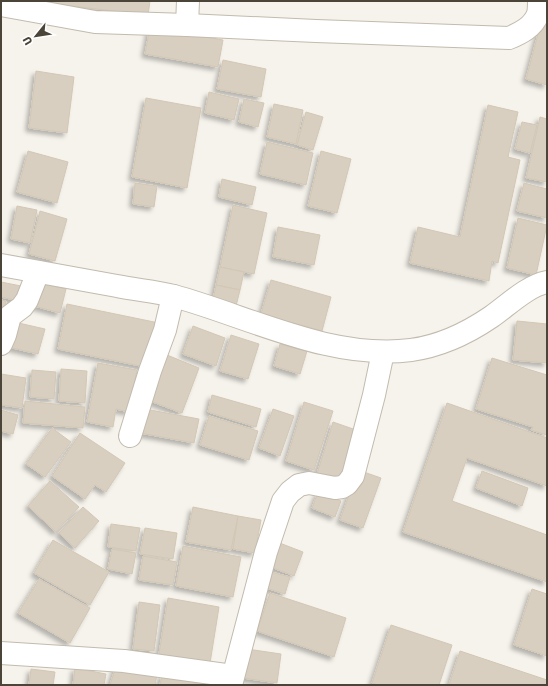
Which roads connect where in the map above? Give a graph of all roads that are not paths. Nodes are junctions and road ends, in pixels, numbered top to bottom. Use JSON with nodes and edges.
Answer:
{"nodes":[{"id":1,"x":188,"y":1,"type":"edge"},
{"id":2,"x":540,"y":1,"type":"edge"},
{"id":3,"x":1,"y":5,"type":"edge"},
{"id":4,"x":187,"y":25,"type":"junction"},
{"id":5,"x":1,"y":264,"type":"edge"},
{"id":6,"x":38,"y":272,"type":"junction"},
{"id":7,"x":547,"y":282,"type":"edge"},
{"id":8,"x":173,"y":296,"type":"junction"},
{"id":9,"x":1,"y":344,"type":"edge"},
{"id":10,"x":383,"y":352,"type":"junction"},
{"id":11,"x":130,"y":436,"type":"dead end"},
{"id":12,"x":1,"y":653,"type":"edge"},
{"id":13,"x":232,"y":680,"type":"edge"}],
"edges":[{"from":1,"to":4,"type":"street"},
{"from":2,"to":4,"type":"street"},
{"from":3,"to":4,"type":"street"},
{"from":5,"to":6,"type":"street"},
{"from":6,"to":8,"type":"street"},
{"from":6,"to":9,"type":"street"},
{"from":7,"to":10,"type":"street"},
{"from":8,"to":10,"type":"street"},
{"from":8,"to":11,"type":"street"},
{"from":10,"to":13,"type":"street"},
{"from":12,"to":13,"type":"street"}]}
